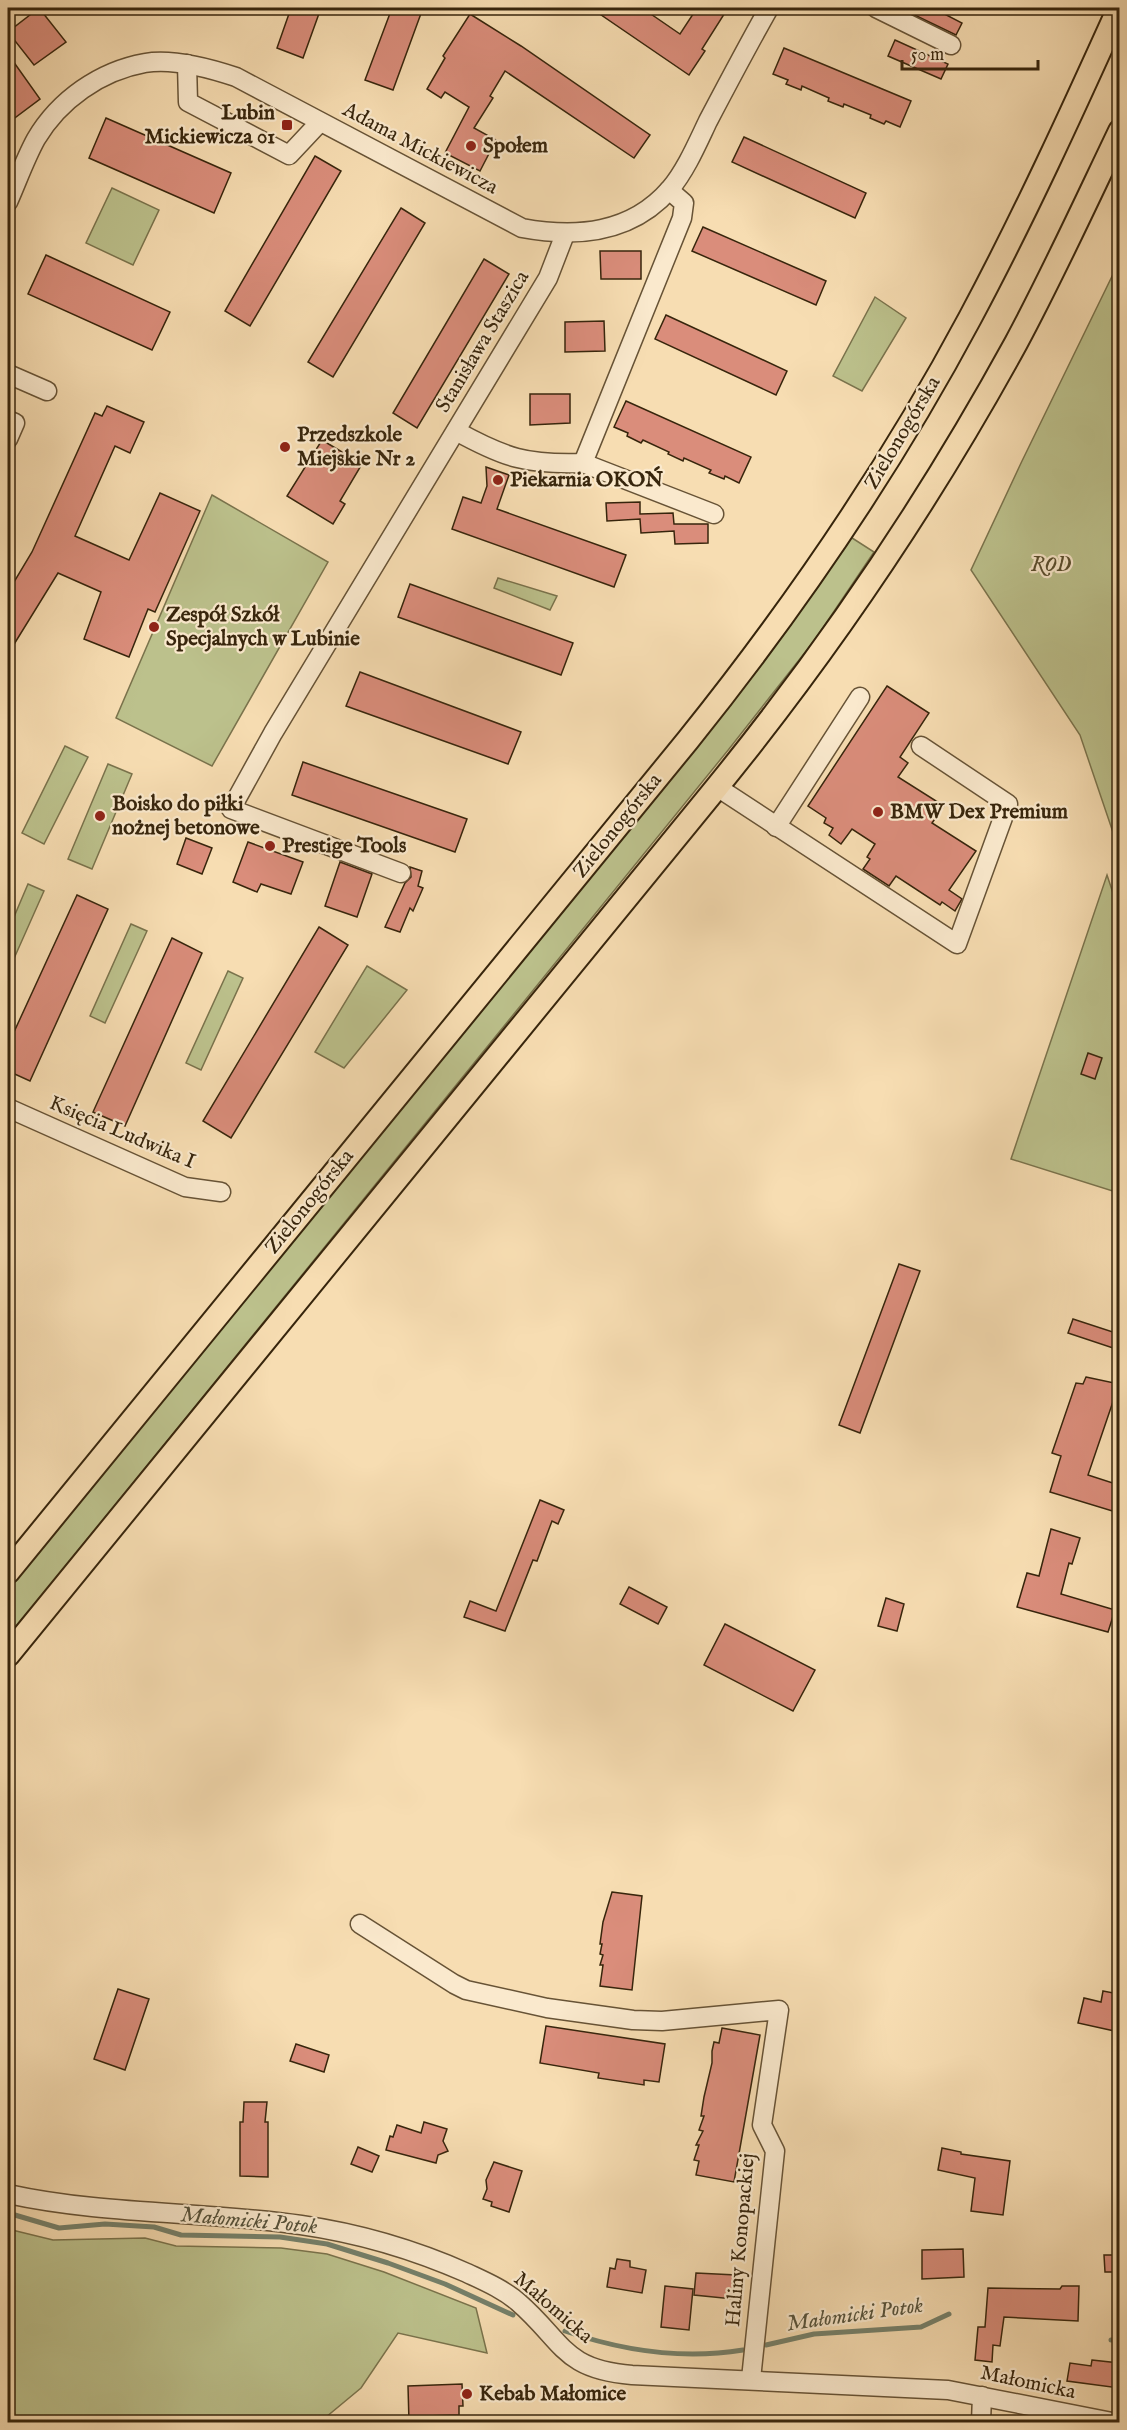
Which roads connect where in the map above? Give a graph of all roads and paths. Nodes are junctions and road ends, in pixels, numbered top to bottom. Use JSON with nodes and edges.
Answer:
{"nodes":[{"id":1,"x":769,"y":8,"type":"edge"},
{"id":2,"x":876,"y":8,"type":"edge"},
{"id":3,"x":1119,"y":8,"type":"edge"},
{"id":4,"x":951,"y":45,"type":"dead end"},
{"id":5,"x":187,"y":64,"type":"junction"},
{"id":6,"x":320,"y":122,"type":"junction"},
{"id":7,"x":1119,"y":131,"type":"edge"},
{"id":8,"x":669,"y":190,"type":"junction"},
{"id":9,"x":8,"y":202,"type":"edge"},
{"id":10,"x":565,"y":234,"type":"junction"},
{"id":11,"x":8,"y":374,"type":"edge"},
{"id":12,"x":47,"y":391,"type":"dead end"},
{"id":13,"x":8,"y":420,"type":"edge"},
{"id":14,"x":456,"y":431,"type":"junction"},
{"id":15,"x":8,"y":439,"type":"edge"},
{"id":16,"x":583,"y":463,"type":"junction"},
{"id":17,"x":714,"y":514,"type":"dead end"},
{"id":18,"x":860,"y":697,"type":"dead end"},
{"id":19,"x":921,"y":746,"type":"dead end"},
{"id":20,"x":717,"y":787,"type":"junction"},
{"id":21,"x":776,"y":827,"type":"junction"},
{"id":22,"x":401,"y":873,"type":"dead end"},
{"id":23,"x":8,"y":1108,"type":"edge"},
{"id":24,"x":221,"y":1192,"type":"dead end"},
{"id":25,"x":8,"y":1572,"type":"edge"},
{"id":26,"x":8,"y":1655,"type":"edge"},
{"id":27,"x":360,"y":1924,"type":"dead end"},
{"id":28,"x":8,"y":2194,"type":"edge"},
{"id":29,"x":751,"y":2379,"type":"junction"},
{"id":30,"x":982,"y":2396,"type":"junction"},
{"id":31,"x":981,"y":2422,"type":"edge"},
{"id":32,"x":1112,"y":2422,"type":"edge"}],
"edges":[{"from":1,"to":8,"type":"street","name":"Adama Mickiewicza"},
{"from":2,"to":4,"type":"street"},
{"from":3,"to":25,"type":"main road","name":"Zielonogórska"},
{"from":5,"to":6,"type":"street","name":"Adama Mickiewicza"},
{"from":5,"to":6,"type":"street"},
{"from":5,"to":9,"type":"street","name":"Adama Mickiewicza"},
{"from":6,"to":10,"type":"street","name":"Adama Mickiewicza"},
{"from":7,"to":20,"type":"main road"},
{"from":8,"to":10,"type":"street","name":"Adama Mickiewicza"},
{"from":8,"to":16,"type":"street"},
{"from":10,"to":14,"type":"street","name":"Stanisława Staszica"},
{"from":11,"to":12,"type":"street"},
{"from":13,"to":15,"type":"street"},
{"from":14,"to":16,"type":"street"},
{"from":14,"to":22,"type":"street","name":"Stanisława Staszica"},
{"from":16,"to":17,"type":"street"},
{"from":18,"to":21,"type":"street"},
{"from":19,"to":21,"type":"street"},
{"from":20,"to":21,"type":"street"},
{"from":20,"to":26,"type":"main road"},
{"from":23,"to":24,"type":"street","name":"Księcia Ludwika I"},
{"from":27,"to":29,"type":"street","name":"Haliny Konopackiej"},
{"from":28,"to":29,"type":"street","name":"Małomicka"},
{"from":29,"to":30,"type":"street","name":"Małomicka"},
{"from":30,"to":31,"type":"street"},
{"from":30,"to":32,"type":"street","name":"Małomicka"}]}
